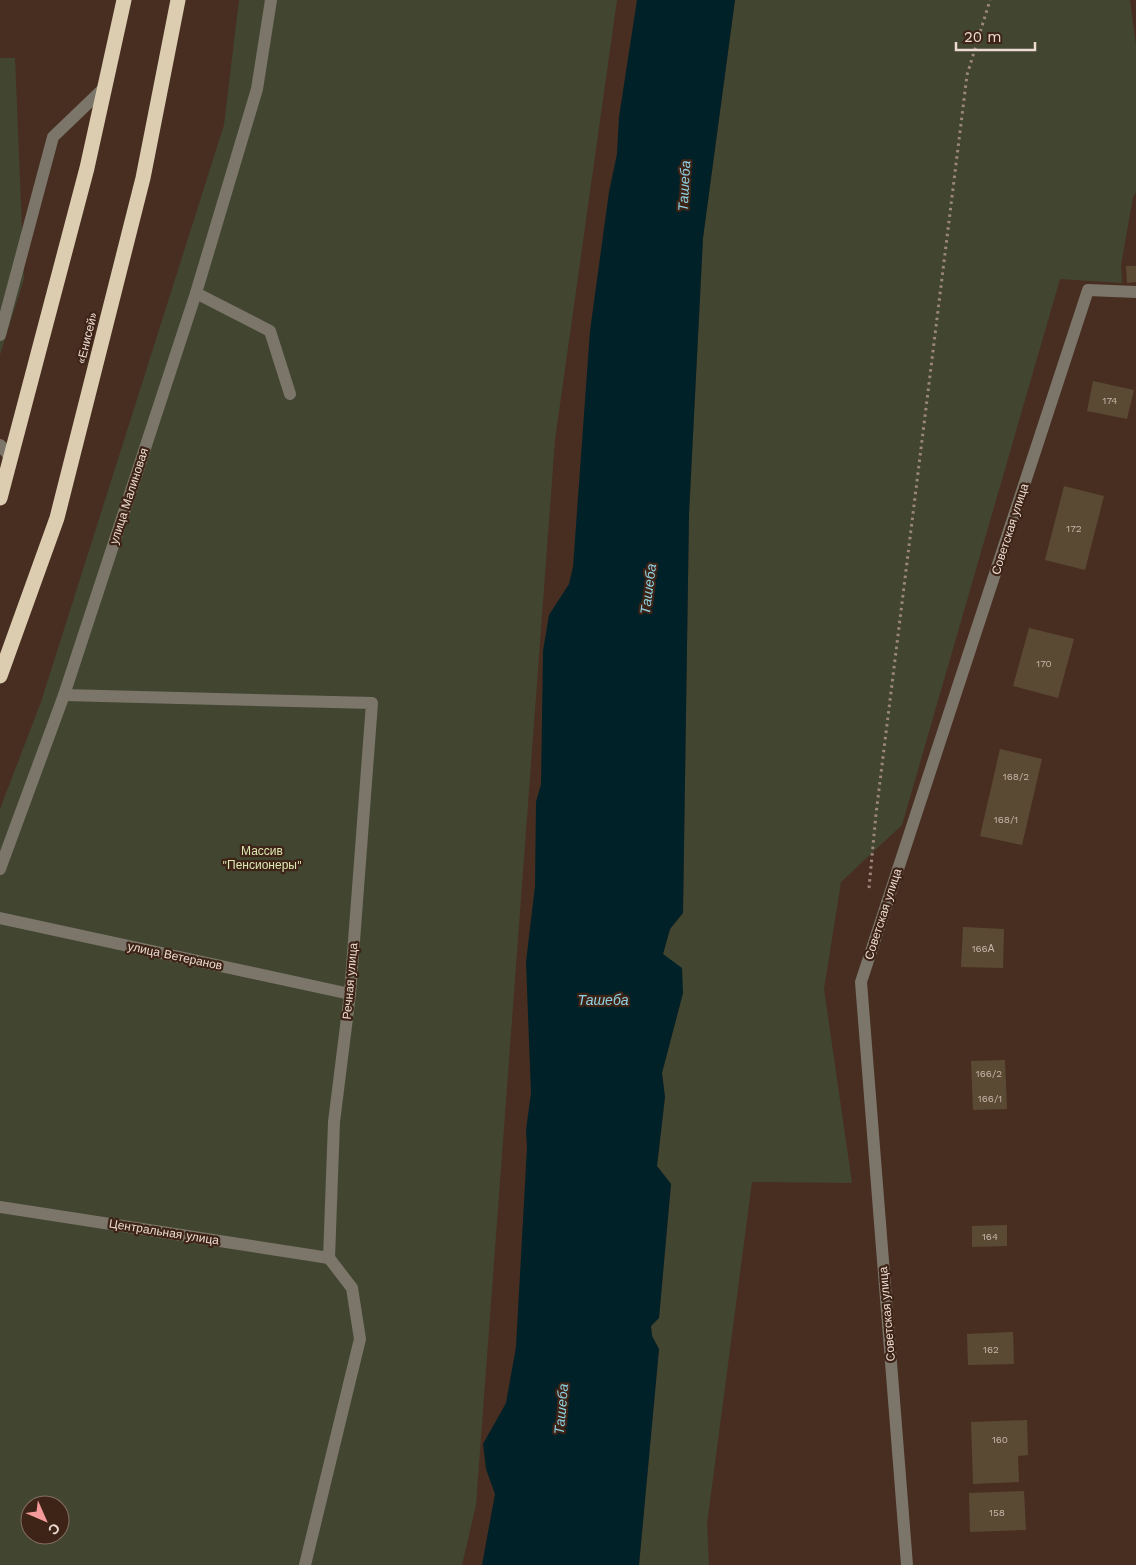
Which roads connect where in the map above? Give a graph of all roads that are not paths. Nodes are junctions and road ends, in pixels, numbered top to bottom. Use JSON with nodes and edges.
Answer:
{"nodes":[{"id":1,"x":124,"y":0,"type":"edge"},
{"id":2,"x":178,"y":0,"type":"edge"},
{"id":3,"x":271,"y":0,"type":"edge"},
{"id":4,"x":105,"y":87,"type":"junction"},
{"id":5,"x":1136,"y":292,"type":"edge"},
{"id":6,"x":196,"y":293,"type":"junction"},
{"id":7,"x":0,"y":335,"type":"edge"},
{"id":8,"x":290,"y":394,"type":"dead end"},
{"id":9,"x":0,"y":445,"type":"edge"},
{"id":10,"x":10,"y":458,"type":"junction"},
{"id":11,"x":0,"y":498,"type":"edge"},
{"id":12,"x":0,"y":676,"type":"edge"},
{"id":13,"x":64,"y":695,"type":"junction"},
{"id":14,"x":0,"y":869,"type":"edge"},
{"id":15,"x":0,"y":918,"type":"edge"},
{"id":16,"x":350,"y":994,"type":"junction"},
{"id":17,"x":0,"y":1208,"type":"edge"},
{"id":18,"x":329,"y":1258,"type":"junction"},
{"id":19,"x":305,"y":1565,"type":"edge"},
{"id":20,"x":907,"y":1565,"type":"edge"}],
"edges":[{"from":1,"to":4,"type":"highway"},
{"from":2,"to":12,"type":"highway","name":"«Енисей»"},
{"from":3,"to":6,"type":"street","name":"улица Малиновая"},
{"from":4,"to":7,"type":"street"},
{"from":4,"to":10,"type":"highway"},
{"from":5,"to":20,"type":"street","name":"Советская улица"},
{"from":6,"to":8,"type":"street"},
{"from":6,"to":13,"type":"street","name":"улица Малиновая"},
{"from":9,"to":10,"type":"street"},
{"from":10,"to":11,"type":"highway"},
{"from":13,"to":14,"type":"street","name":"улица Малиновая"},
{"from":13,"to":16,"type":"street","name":"Речная улица"},
{"from":15,"to":16,"type":"street","name":"улица Ветеранов"},
{"from":16,"to":18,"type":"street","name":"Речная улица"},
{"from":17,"to":18,"type":"street","name":"Центральная улица"},
{"from":18,"to":19,"type":"street"}]}
